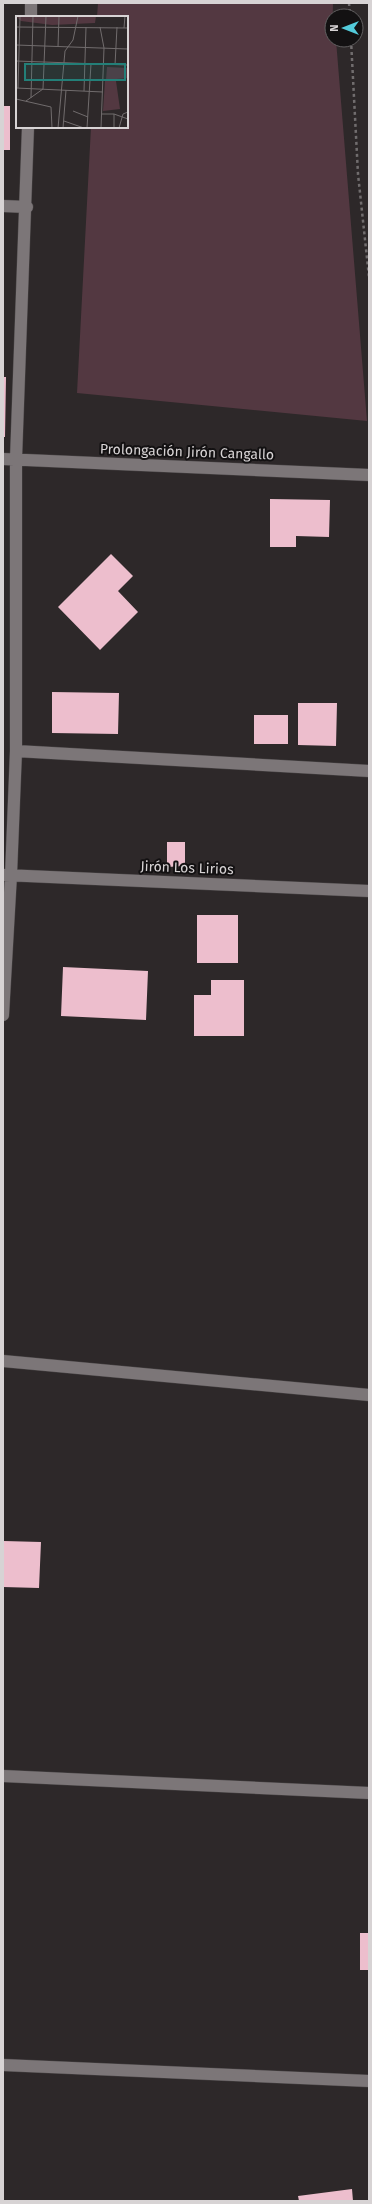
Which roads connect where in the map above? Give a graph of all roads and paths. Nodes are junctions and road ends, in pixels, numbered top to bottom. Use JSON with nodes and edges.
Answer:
{"nodes":[{"id":1,"x":31,"y":3,"type":"edge"},
{"id":2,"x":30,"y":16,"type":"edge"},
{"id":3,"x":351,"y":48,"type":"edge"},
{"id":4,"x":28,"y":128,"type":"edge"},
{"id":5,"x":3,"y":206,"type":"edge"},
{"id":6,"x":27,"y":207,"type":"junction"},
{"id":7,"x":369,"y":277,"type":"edge"},
{"id":8,"x":3,"y":459,"type":"edge"},
{"id":9,"x":16,"y":460,"type":"junction"},
{"id":10,"x":369,"y":475,"type":"edge"},
{"id":11,"x":16,"y":751,"type":"junction"},
{"id":12,"x":369,"y":771,"type":"edge"},
{"id":13,"x":7,"y":875,"type":"edge"},
{"id":14,"x":369,"y":891,"type":"edge"},
{"id":15,"x":3,"y":1015,"type":"edge"},
{"id":16,"x":3,"y":1361,"type":"edge"},
{"id":17,"x":369,"y":1395,"type":"edge"},
{"id":18,"x":3,"y":1776,"type":"edge"},
{"id":19,"x":369,"y":1793,"type":"edge"},
{"id":20,"x":3,"y":2065,"type":"edge"},
{"id":21,"x":369,"y":2081,"type":"edge"}],
"edges":[{"from":1,"to":2,"type":"street"},
{"from":3,"to":7,"type":"path"},
{"from":4,"to":6,"type":"street"},
{"from":5,"to":6,"type":"street"},
{"from":6,"to":9,"type":"street"},
{"from":8,"to":9,"type":"street","name":"Prolongación Jirón Cangallo"},
{"from":9,"to":10,"type":"street","name":"Prolongación Jirón Cangallo"},
{"from":9,"to":11,"type":"street"},
{"from":11,"to":12,"type":"street"},
{"from":11,"to":13,"type":"street"},
{"from":13,"to":14,"type":"street","name":"Jirón Los Lirios"},
{"from":13,"to":15,"type":"street"},
{"from":16,"to":17,"type":"street"},
{"from":18,"to":19,"type":"street"},
{"from":20,"to":21,"type":"street"}]}
